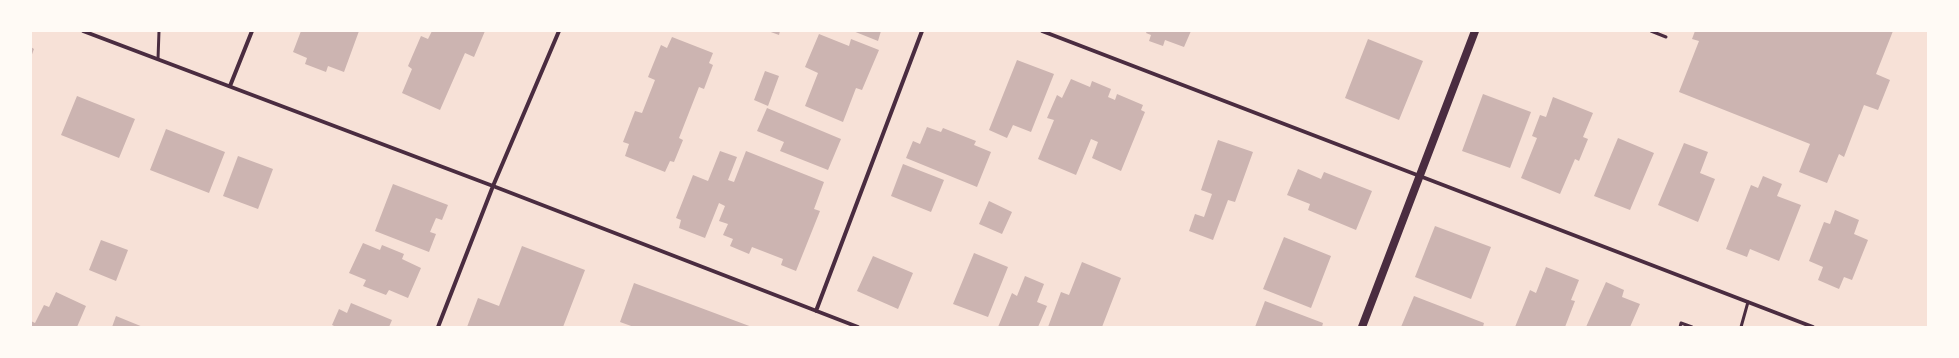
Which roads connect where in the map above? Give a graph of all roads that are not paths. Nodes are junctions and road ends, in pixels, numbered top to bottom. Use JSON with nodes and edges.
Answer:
{"nodes":[{"id":1,"x":83,"y":31,"type":"edge"},
{"id":2,"x":158,"y":31,"type":"edge"},
{"id":3,"x":252,"y":31,"type":"edge"},
{"id":4,"x":559,"y":31,"type":"edge"},
{"id":5,"x":922,"y":31,"type":"edge"},
{"id":6,"x":1042,"y":31,"type":"edge"},
{"id":7,"x":1475,"y":31,"type":"edge"},
{"id":8,"x":1651,"y":31,"type":"edge"},
{"id":9,"x":1666,"y":37,"type":"dead end"},
{"id":10,"x":158,"y":59,"type":"junction"},
{"id":11,"x":230,"y":86,"type":"junction"},
{"id":12,"x":1420,"y":176,"type":"junction"},
{"id":13,"x":493,"y":186,"type":"junction"},
{"id":14,"x":1748,"y":302,"type":"junction"},
{"id":15,"x":816,"y":311,"type":"junction"},
{"id":16,"x":438,"y":327,"type":"edge"},
{"id":17,"x":858,"y":327,"type":"edge"},
{"id":18,"x":1362,"y":327,"type":"edge"},
{"id":19,"x":1680,"y":327,"type":"edge"},
{"id":20,"x":1692,"y":327,"type":"edge"},
{"id":21,"x":1741,"y":327,"type":"edge"},
{"id":22,"x":1813,"y":327,"type":"edge"}],
"edges":[{"from":1,"to":10,"type":"street"},
{"from":2,"to":10,"type":"lane"},
{"from":3,"to":11,"type":"street"},
{"from":4,"to":13,"type":"street"},
{"from":5,"to":15,"type":"street"},
{"from":6,"to":12,"type":"street"},
{"from":7,"to":12,"type":"main road"},
{"from":8,"to":9,"type":"lane"},
{"from":10,"to":11,"type":"street"},
{"from":11,"to":13,"type":"street"},
{"from":12,"to":14,"type":"street"},
{"from":12,"to":18,"type":"main road"},
{"from":13,"to":15,"type":"street"},
{"from":13,"to":16,"type":"street"},
{"from":14,"to":21,"type":"lane"},
{"from":14,"to":22,"type":"street"},
{"from":15,"to":17,"type":"street"},
{"from":19,"to":20,"type":"lane"}]}
